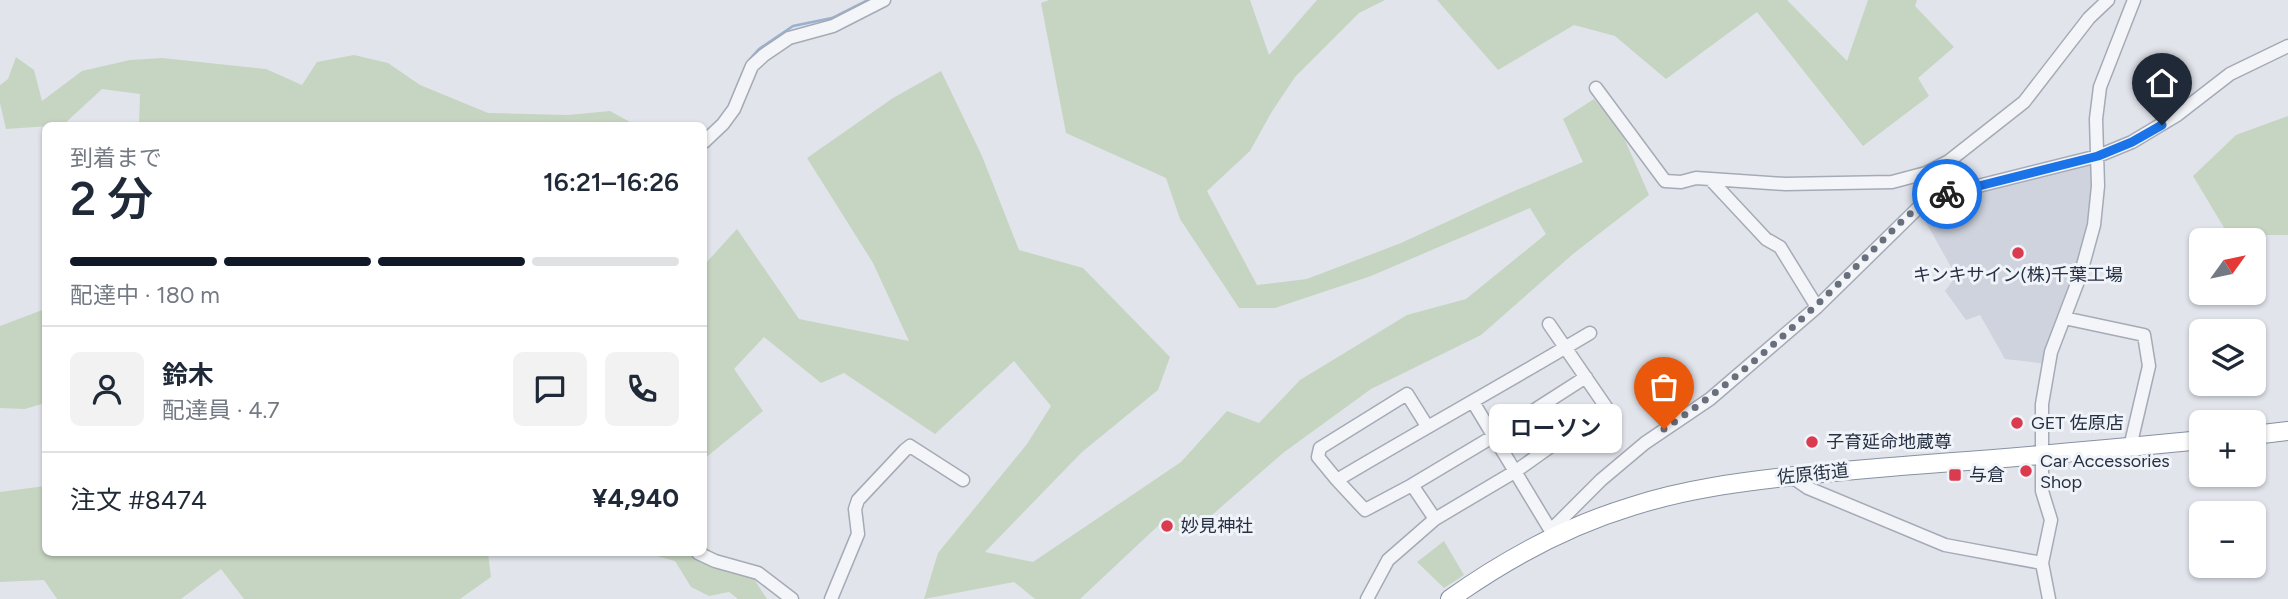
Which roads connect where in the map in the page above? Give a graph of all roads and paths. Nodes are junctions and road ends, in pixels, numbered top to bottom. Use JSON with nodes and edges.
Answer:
{"nodes":[{"id":1,"x":884,"y":0,"type":"edge"},
{"id":2,"x":2108,"y":0,"type":"edge"},
{"id":3,"x":2133,"y":0,"type":"edge"},
{"id":4,"x":2288,"y":46,"type":"edge"},
{"id":5,"x":1596,"y":88,"type":"dead end"},
{"id":6,"x":707,"y":139,"type":"edge"},
{"id":7,"x":2098,"y":156,"type":"junction"},
{"id":8,"x":1710,"y":179,"type":"junction"},
{"id":9,"x":1817,"y":307,"type":"junction"},
{"id":10,"x":2064,"y":318,"type":"junction"},
{"id":11,"x":1549,"y":324,"type":"dead end"},
{"id":12,"x":1590,"y":333,"type":"dead end"},
{"id":13,"x":1566,"y":348,"type":"junction"},
{"id":14,"x":1586,"y":377,"type":"junction"},
{"id":15,"x":1473,"y":401,"type":"junction"},
{"id":16,"x":1427,"y":426,"type":"junction"},
{"id":17,"x":2288,"y":431,"type":"edge"},
{"id":18,"x":2266,"y":434,"type":"edge"},
{"id":19,"x":1494,"y":436,"type":"junction"},
{"id":20,"x":2189,"y":441,"type":"edge"},
{"id":21,"x":2130,"y":447,"type":"junction"},
{"id":22,"x":2043,"y":456,"type":"junction"},
{"id":23,"x":1516,"y":471,"type":"junction"},
{"id":24,"x":1792,"y":477,"type":"junction"},
{"id":25,"x":963,"y":480,"type":"dead end"},
{"id":26,"x":1337,"y":480,"type":"junction"},
{"id":27,"x":1412,"y":485,"type":"junction"},
{"id":28,"x":1435,"y":519,"type":"junction"},
{"id":29,"x":1553,"y":533,"type":"junction"},
{"id":30,"x":704,"y":556,"type":"edge"},
{"id":31,"x":2042,"y":563,"type":"junction"},
{"id":32,"x":792,"y":599,"type":"edge"},
{"id":33,"x":831,"y":599,"type":"edge"},
{"id":34,"x":1367,"y":599,"type":"edge"},
{"id":35,"x":1450,"y":599,"type":"edge"},
{"id":36,"x":2049,"y":599,"type":"edge"}],
"edges":[{"from":1,"to":6,"type":"street"},
{"from":2,"to":8,"type":"street"},
{"from":3,"to":7,"type":"street"},
{"from":4,"to":7,"type":"street"},
{"from":5,"to":8,"type":"street"},
{"from":7,"to":9,"type":"street"},
{"from":7,"to":10,"type":"street"},
{"from":8,"to":9,"type":"street"},
{"from":9,"to":29,"type":"street"},
{"from":10,"to":21,"type":"street"},
{"from":10,"to":22,"type":"street"},
{"from":11,"to":13,"type":"street"},
{"from":12,"to":13,"type":"street"},
{"from":13,"to":14,"type":"street"},
{"from":13,"to":15,"type":"street"},
{"from":14,"to":19,"type":"street"},
{"from":14,"to":23,"type":"street"},
{"from":15,"to":16,"type":"street"},
{"from":15,"to":19,"type":"street"},
{"from":16,"to":26,"type":"street"},
{"from":16,"to":26,"type":"street"},
{"from":17,"to":18,"type":"highway"},
{"from":19,"to":23,"type":"street"},
{"from":19,"to":27,"type":"street"},
{"from":20,"to":21,"type":"highway","name":"佐原街道"},
{"from":21,"to":22,"type":"highway","name":"佐原街道"},
{"from":22,"to":24,"type":"highway","name":"佐原街道"},
{"from":22,"to":31,"type":"street"},
{"from":23,"to":28,"type":"street"},
{"from":23,"to":29,"type":"street"},
{"from":24,"to":29,"type":"highway","name":"佐原街道"},
{"from":24,"to":31,"type":"street"},
{"from":25,"to":33,"type":"street"},
{"from":26,"to":27,"type":"street"},
{"from":27,"to":28,"type":"street"},
{"from":28,"to":34,"type":"street"},
{"from":29,"to":35,"type":"highway","name":"佐原街道"},
{"from":30,"to":32,"type":"street"},
{"from":31,"to":36,"type":"street"}]}
